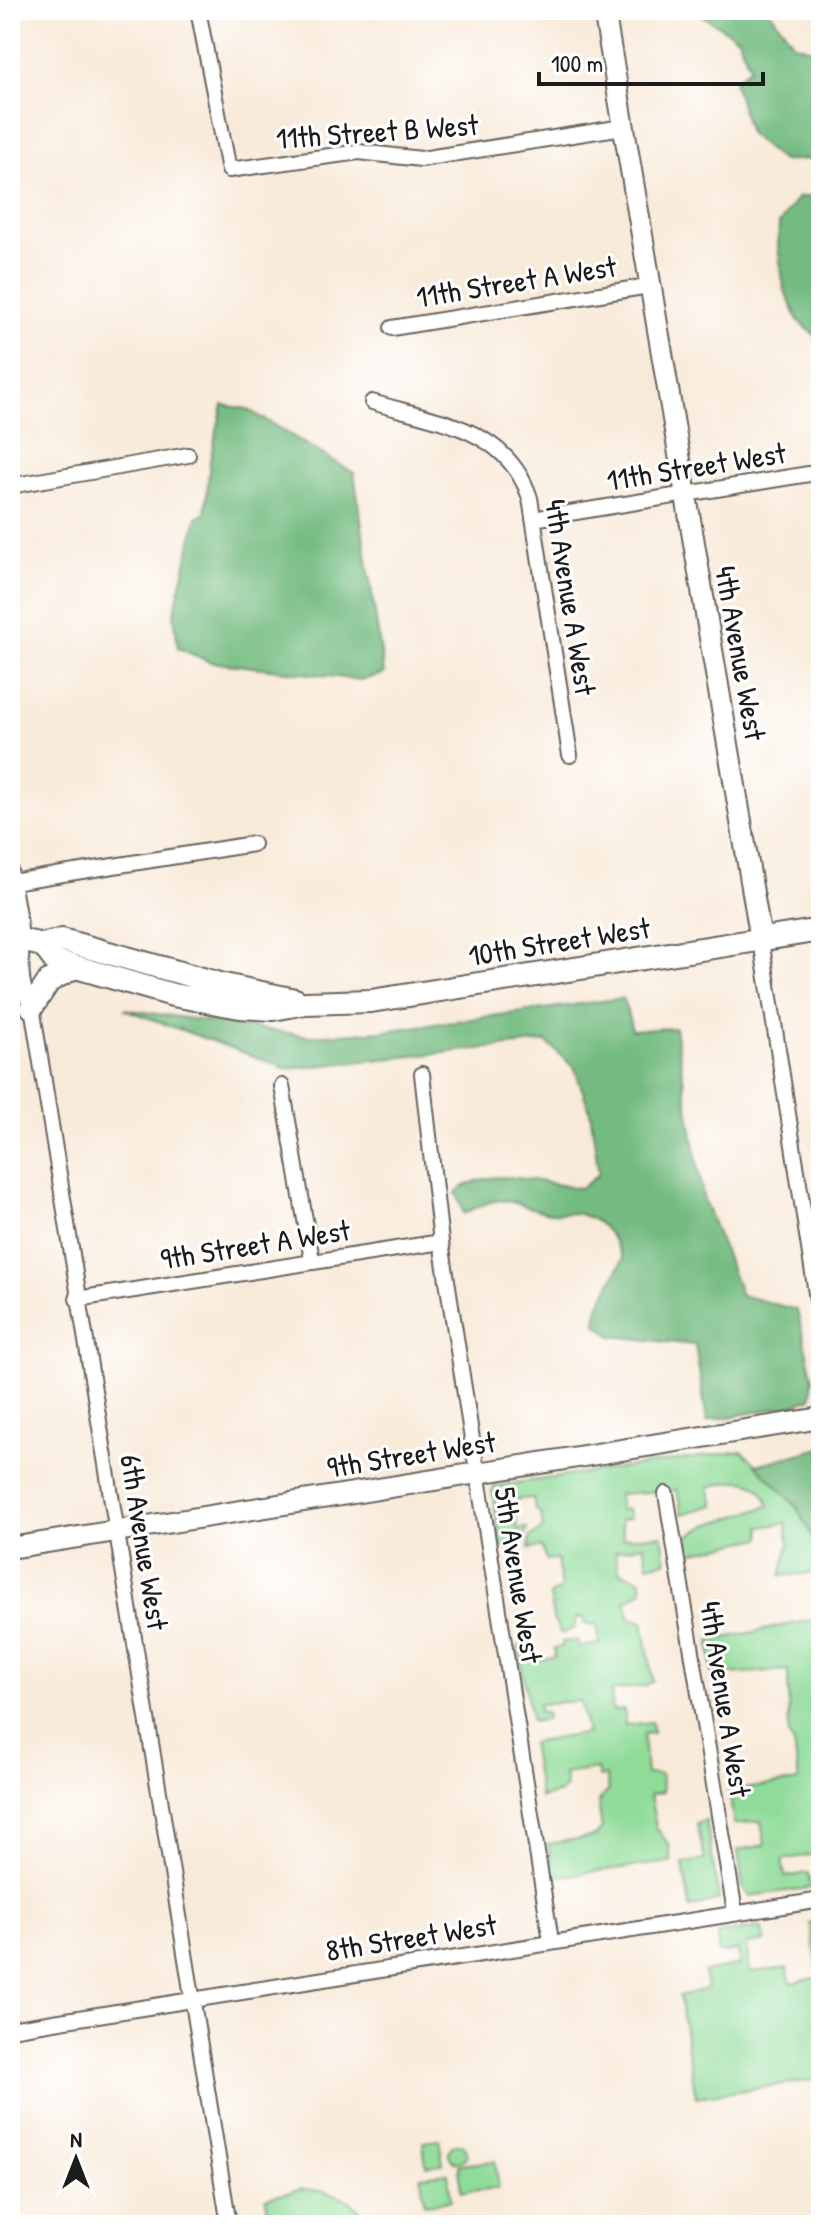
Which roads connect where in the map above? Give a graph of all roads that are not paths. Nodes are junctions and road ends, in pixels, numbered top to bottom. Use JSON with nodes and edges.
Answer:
{"nodes":[{"id":1,"x":198,"y":10,"type":"edge"},
{"id":2,"x":604,"y":10,"type":"edge"},
{"id":3,"x":623,"y":127,"type":"junction"},
{"id":4,"x":649,"y":286,"type":"junction"},
{"id":5,"x":392,"y":328,"type":"dead end"},
{"id":6,"x":372,"y":402,"type":"dead end"},
{"id":7,"x":188,"y":455,"type":"dead end"},
{"id":8,"x":821,"y":472,"type":"edge"},
{"id":9,"x":10,"y":486,"type":"edge"},
{"id":10,"x":684,"y":495,"type":"junction"},
{"id":11,"x":533,"y":519,"type":"junction"},
{"id":12,"x":570,"y":755,"type":"dead end"},
{"id":13,"x":253,"y":844,"type":"dead end"},
{"id":14,"x":11,"y":876,"type":"edge"},
{"id":15,"x":821,"y":930,"type":"edge"},
{"id":16,"x":15,"y":939,"type":"edge"},
{"id":17,"x":761,"y":940,"type":"junction"},
{"id":18,"x":43,"y":945,"type":"junction"},
{"id":19,"x":75,"y":967,"type":"junction"},
{"id":20,"x":306,"y":1003,"type":"junction"},
{"id":21,"x":32,"y":1007,"type":"junction"},
{"id":22,"x":422,"y":1074,"type":"dead end"},
{"id":23,"x":282,"y":1086,"type":"dead end"},
{"id":24,"x":441,"y":1242,"type":"junction"},
{"id":25,"x":312,"y":1260,"type":"junction"},
{"id":26,"x":77,"y":1299,"type":"junction"},
{"id":27,"x":818,"y":1306,"type":"dead end"},
{"id":28,"x":821,"y":1418,"type":"edge"},
{"id":29,"x":477,"y":1474,"type":"junction"},
{"id":30,"x":666,"y":1494,"type":"dead end"},
{"id":31,"x":117,"y":1531,"type":"junction"},
{"id":32,"x":10,"y":1548,"type":"edge"},
{"id":33,"x":821,"y":1900,"type":"edge"},
{"id":34,"x":735,"y":1912,"type":"junction"},
{"id":35,"x":551,"y":1941,"type":"junction"},
{"id":36,"x":191,"y":1999,"type":"junction"},
{"id":37,"x":10,"y":2029,"type":"edge"},
{"id":38,"x":229,"y":2225,"type":"edge"}],
"edges":[{"from":1,"to":3,"type":"street","name":"11th Street B West"},
{"from":2,"to":3,"type":"street","name":"4th Avenue West"},
{"from":3,"to":4,"type":"street","name":"4th Avenue West"},
{"from":4,"to":5,"type":"street","name":"11th Street A West"},
{"from":4,"to":10,"type":"street","name":"4th Avenue West"},
{"from":6,"to":11,"type":"street","name":"4th Avenue A West"},
{"from":7,"to":9,"type":"street"},
{"from":8,"to":10,"type":"street","name":"11th Street West"},
{"from":10,"to":11,"type":"street","name":"11th Street West"},
{"from":10,"to":17,"type":"street","name":"4th Avenue West"},
{"from":11,"to":12,"type":"street","name":"4th Avenue A West"},
{"from":13,"to":14,"type":"street"},
{"from":14,"to":16,"type":"street","name":"6th Avenue West"},
{"from":15,"to":17,"type":"main road","name":"10th Street West"},
{"from":16,"to":18,"type":"main road","name":"10th Street West"},
{"from":16,"to":21,"type":"street","name":"6th Avenue West"},
{"from":17,"to":20,"type":"main road","name":"10th Street West"},
{"from":17,"to":27,"type":"street","name":"4th Avenue West"},
{"from":18,"to":19,"type":"main road","name":"10th Street West"},
{"from":18,"to":20,"type":"main road","name":"10th Street West"},
{"from":19,"to":20,"type":"main road","name":"10th Street West"},
{"from":19,"to":21,"type":"main road"},
{"from":21,"to":26,"type":"street","name":"6th Avenue West"},
{"from":22,"to":24,"type":"street","name":"5th Avenue West"},
{"from":23,"to":25,"type":"street"},
{"from":24,"to":25,"type":"street","name":"9th Street A West"},
{"from":24,"to":29,"type":"street","name":"5th Avenue West"},
{"from":25,"to":26,"type":"street","name":"9th Street A West"},
{"from":26,"to":31,"type":"street","name":"6th Avenue West"},
{"from":28,"to":29,"type":"street","name":"9th Street West"},
{"from":29,"to":31,"type":"street","name":"9th Street West"},
{"from":29,"to":35,"type":"street","name":"5th Avenue West"},
{"from":30,"to":34,"type":"street","name":"4th Avenue A West"},
{"from":31,"to":32,"type":"street","name":"9th Street West"},
{"from":31,"to":36,"type":"street","name":"6th Avenue West"},
{"from":33,"to":34,"type":"street","name":"8th Street West"},
{"from":34,"to":35,"type":"street","name":"8th Street West"},
{"from":35,"to":36,"type":"street","name":"8th Street West"},
{"from":36,"to":37,"type":"street","name":"8th Street West"},
{"from":36,"to":38,"type":"street","name":"6th Avenue West"}]}
